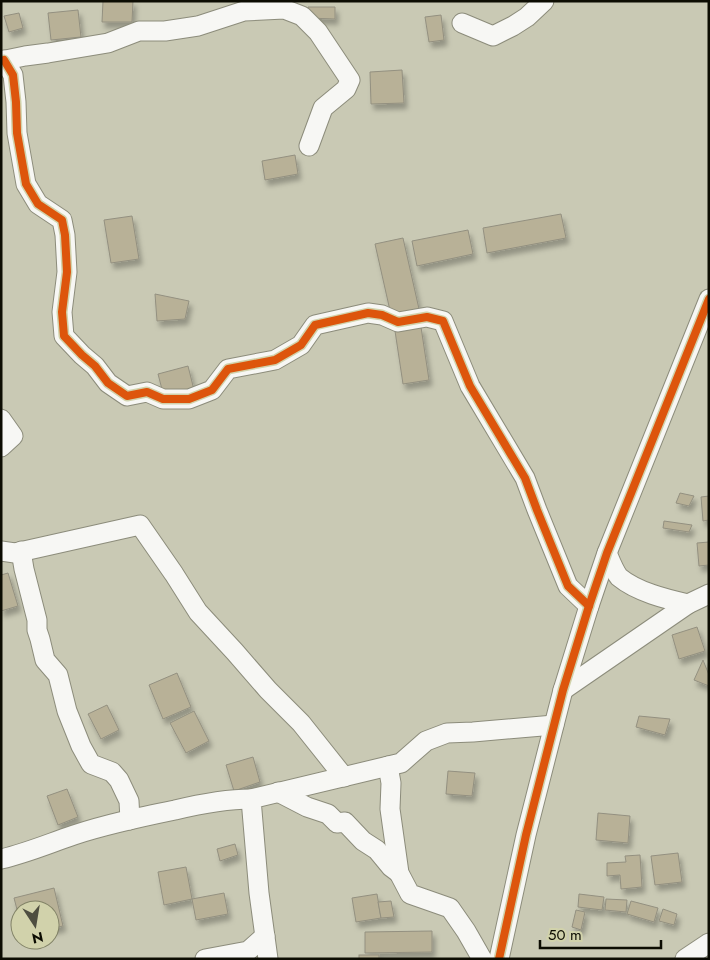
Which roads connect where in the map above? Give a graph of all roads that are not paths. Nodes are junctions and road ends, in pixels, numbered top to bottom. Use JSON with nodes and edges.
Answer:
{"nodes":[{"id":1,"x":544,"y":1,"type":"edge"},
{"id":2,"x":462,"y":22,"type":"dead end"},
{"id":3,"x":3,"y":61,"type":"edge"},
{"id":4,"x":309,"y":146,"type":"dead end"},
{"id":5,"x":709,"y":299,"type":"edge"},
{"id":6,"x":1,"y":419,"type":"edge"},
{"id":7,"x":1,"y":447,"type":"edge"},
{"id":8,"x":1,"y":551,"type":"edge"},
{"id":9,"x":21,"y":551,"type":"junction"},
{"id":10,"x":606,"y":553,"type":"junction"},
{"id":11,"x":709,"y":594,"type":"edge"},
{"id":12,"x":688,"y":604,"type":"junction"},
{"id":13,"x":589,"y":606,"type":"junction"},
{"id":14,"x":563,"y":690,"type":"junction"},
{"id":15,"x":554,"y":725,"type":"junction"},
{"id":16,"x":388,"y":766,"type":"junction"},
{"id":17,"x":344,"y":777,"type":"junction"},
{"id":18,"x":278,"y":792,"type":"junction"},
{"id":19,"x":251,"y":798,"type":"junction"},
{"id":20,"x":130,"y":820,"type":"junction"},
{"id":21,"x":1,"y":859,"type":"edge"},
{"id":22,"x":399,"y":873,"type":"junction"},
{"id":23,"x":265,"y":936,"type":"junction"},
{"id":24,"x":709,"y":943,"type":"edge"},
{"id":25,"x":205,"y":959,"type":"edge"},
{"id":26,"x":268,"y":959,"type":"edge"},
{"id":27,"x":482,"y":959,"type":"edge"},
{"id":28,"x":499,"y":959,"type":"edge"},
{"id":29,"x":685,"y":959,"type":"edge"}],
"edges":[{"from":1,"to":2,"type":"street"},
{"from":3,"to":4,"type":"street"},
{"from":3,"to":13,"type":"street"},
{"from":5,"to":10,"type":"street"},
{"from":6,"to":7,"type":"street"},
{"from":8,"to":9,"type":"street"},
{"from":9,"to":17,"type":"street"},
{"from":9,"to":20,"type":"street"},
{"from":10,"to":12,"type":"street"},
{"from":10,"to":13,"type":"street"},
{"from":11,"to":12,"type":"street"},
{"from":12,"to":14,"type":"street"},
{"from":13,"to":14,"type":"street"},
{"from":14,"to":15,"type":"street"},
{"from":15,"to":16,"type":"street"},
{"from":15,"to":28,"type":"street"},
{"from":16,"to":17,"type":"street"},
{"from":16,"to":22,"type":"street"},
{"from":17,"to":18,"type":"street"},
{"from":18,"to":19,"type":"street"},
{"from":18,"to":22,"type":"street"},
{"from":19,"to":20,"type":"street"},
{"from":19,"to":23,"type":"street"},
{"from":20,"to":21,"type":"street"},
{"from":22,"to":27,"type":"street"},
{"from":23,"to":25,"type":"street"},
{"from":23,"to":26,"type":"street"},
{"from":24,"to":29,"type":"street"}]}
